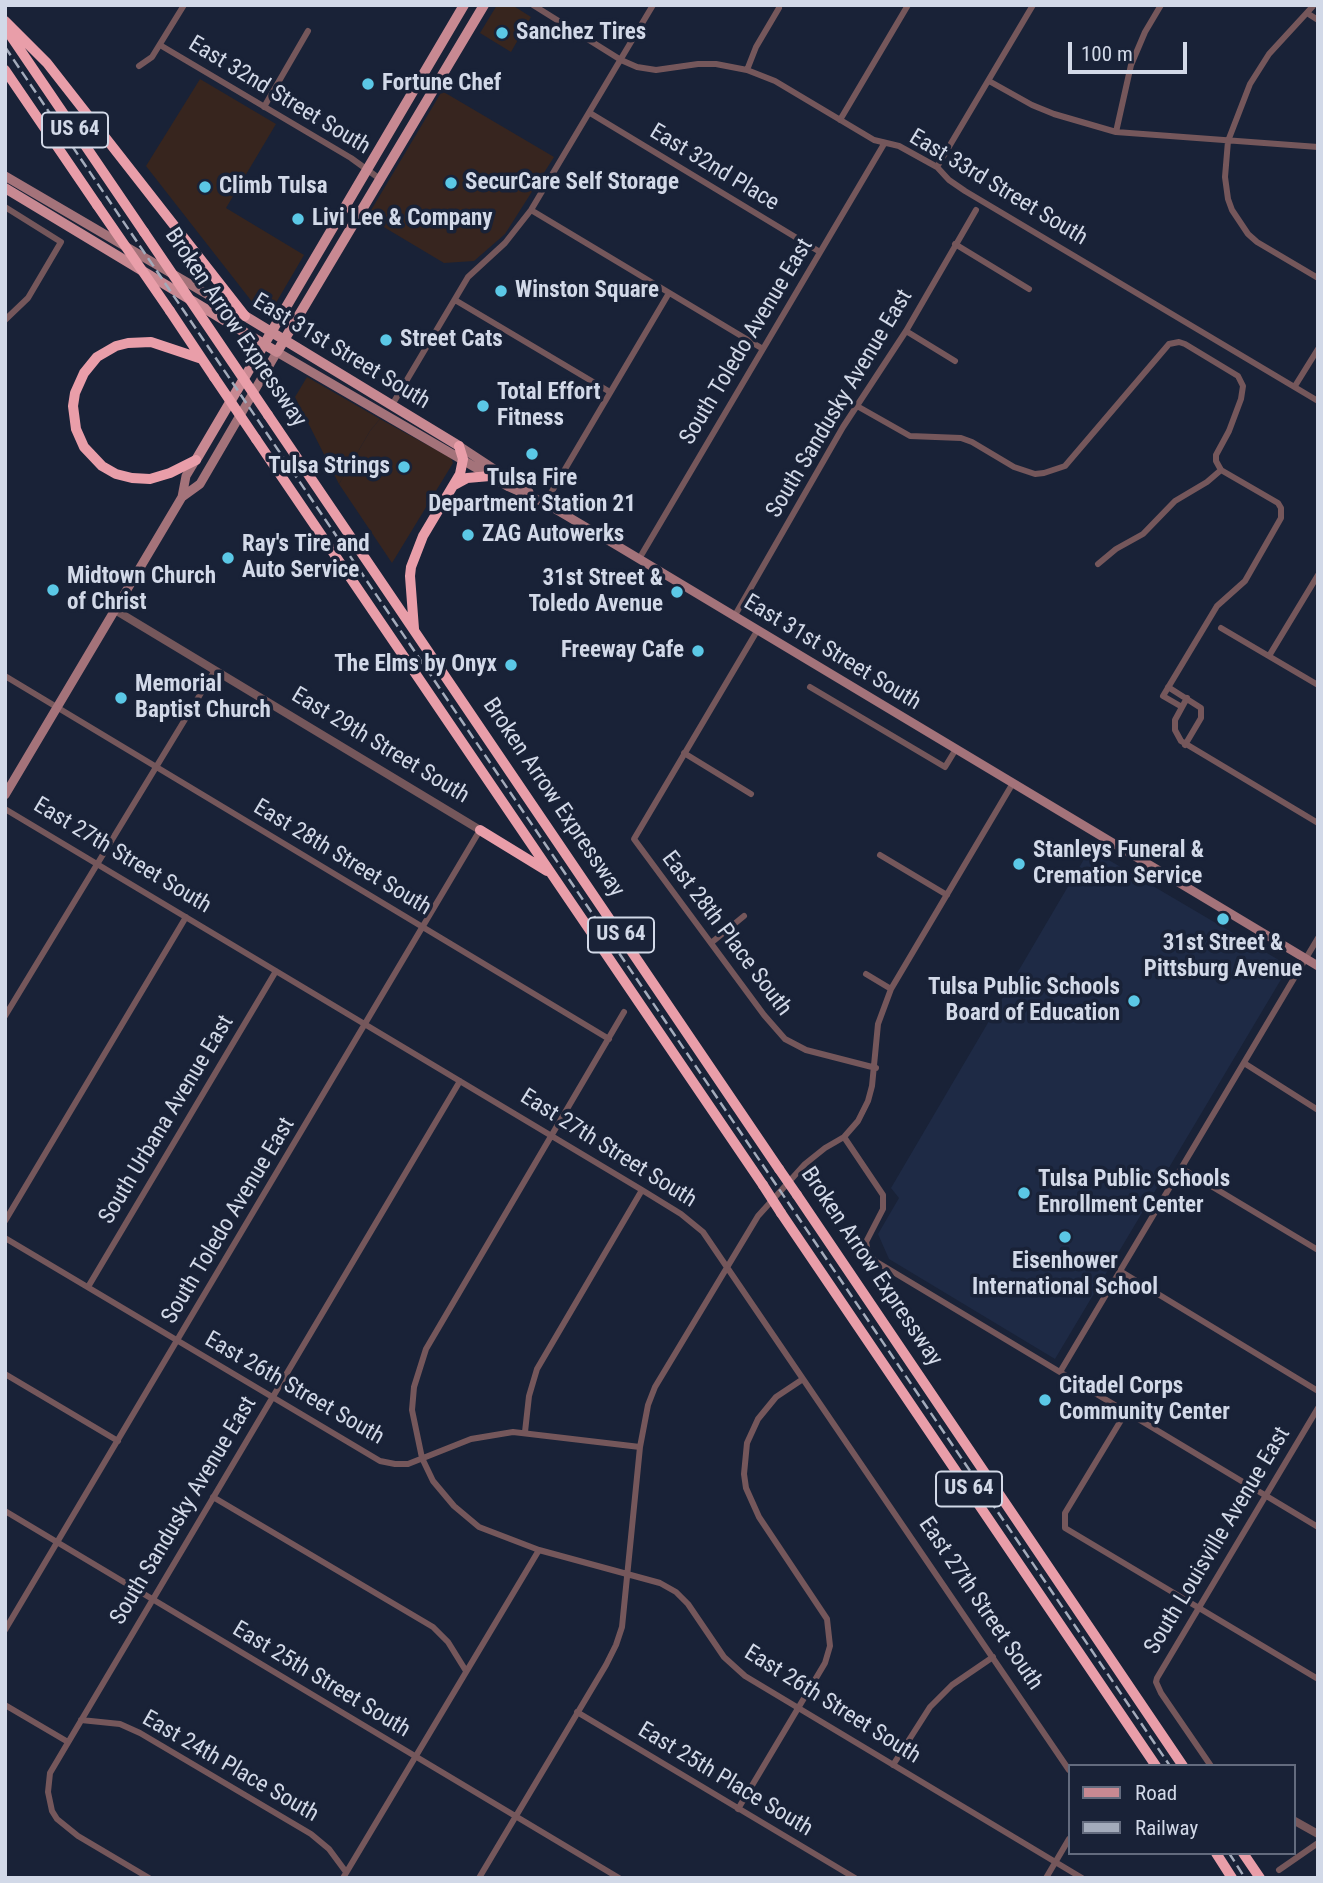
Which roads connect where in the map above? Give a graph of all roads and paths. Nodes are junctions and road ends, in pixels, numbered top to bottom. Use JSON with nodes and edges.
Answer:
{"nodes":[{"id":1,"x":184,"y":5,"type":"edge"},
{"id":2,"x":464,"y":5,"type":"edge"},
{"id":3,"x":484,"y":5,"type":"edge"},
{"id":4,"x":533,"y":5,"type":"edge"},
{"id":5,"x":653,"y":5,"type":"edge"},
{"id":6,"x":908,"y":5,"type":"edge"},
{"id":7,"x":1033,"y":5,"type":"edge"},
{"id":8,"x":1161,"y":5,"type":"edge"},
{"id":9,"x":1314,"y":5,"type":"edge"},
{"id":10,"x":779,"y":8,"type":"dead end"},
{"id":11,"x":1307,"y":13,"type":"junction"},
{"id":12,"x":1318,"y":20,"type":"edge"},
{"id":13,"x":5,"y":21,"type":"edge"},
{"id":14,"x":5,"y":27,"type":"edge"},
{"id":15,"x":308,"y":31,"type":"dead end"},
{"id":16,"x":160,"y":45,"type":"junction"},
{"id":17,"x":621,"y":60,"type":"junction"},
{"id":18,"x":139,"y":66,"type":"dead end"},
{"id":19,"x":5,"y":70,"type":"edge"},
{"id":20,"x":747,"y":70,"type":"junction"},
{"id":21,"x":989,"y":81,"type":"junction"},
{"id":22,"x":264,"y":107,"type":"junction"},
{"id":23,"x":590,"y":113,"type":"junction"},
{"id":24,"x":840,"y":120,"type":"junction"},
{"id":25,"x":1116,"y":132,"type":"junction"},
{"id":26,"x":1227,"y":141,"type":"junction"},
{"id":27,"x":884,"y":144,"type":"junction"},
{"id":28,"x":1318,"y":148,"type":"edge"},
{"id":29,"x":937,"y":167,"type":"junction"},
{"id":30,"x":368,"y":169,"type":"junction"},
{"id":31,"x":5,"y":176,"type":"edge"},
{"id":32,"x":380,"y":179,"type":"junction"},
{"id":33,"x":5,"y":188,"type":"edge"},
{"id":34,"x":5,"y":207,"type":"edge"},
{"id":35,"x":531,"y":210,"type":"junction"},
{"id":36,"x":976,"y":211,"type":"dead end"},
{"id":37,"x":955,"y":244,"type":"junction"},
{"id":38,"x":820,"y":252,"type":"junction"},
{"id":39,"x":1318,"y":278,"type":"edge"},
{"id":40,"x":1029,"y":289,"type":"dead end"},
{"id":41,"x":669,"y":293,"type":"junction"},
{"id":42,"x":455,"y":300,"type":"junction"},
{"id":43,"x":245,"y":317,"type":"junction"},
{"id":44,"x":5,"y":320,"type":"edge"},
{"id":45,"x":906,"y":331,"type":"junction"},
{"id":46,"x":271,"y":332,"type":"junction"},
{"id":47,"x":284,"y":339,"type":"junction"},
{"id":48,"x":264,"y":344,"type":"junction"},
{"id":49,"x":763,"y":349,"type":"junction"},
{"id":50,"x":1318,"y":349,"type":"edge"},
{"id":51,"x":277,"y":352,"type":"junction"},
{"id":52,"x":202,"y":359,"type":"junction"},
{"id":53,"x":956,"y":361,"type":"dead end"},
{"id":54,"x":1295,"y":386,"type":"junction"},
{"id":55,"x":610,"y":392,"type":"junction"},
{"id":56,"x":1318,"y":401,"type":"edge"},
{"id":57,"x":392,"y":405,"type":"junction"},
{"id":58,"x":857,"y":406,"type":"junction"},
{"id":59,"x":459,"y":446,"type":"junction"},
{"id":60,"x":463,"y":459,"type":"junction"},
{"id":61,"x":196,"y":460,"type":"junction"},
{"id":62,"x":1221,"y":470,"type":"junction"},
{"id":63,"x":490,"y":476,"type":"junction"},
{"id":64,"x":454,"y":485,"type":"junction"},
{"id":65,"x":182,"y":497,"type":"junction"},
{"id":66,"x":545,"y":503,"type":"junction"},
{"id":67,"x":639,"y":559,"type":"junction"},
{"id":68,"x":1098,"y":564,"type":"dead end"},
{"id":69,"x":1318,"y":575,"type":"edge"},
{"id":70,"x":115,"y":610,"type":"junction"},
{"id":71,"x":734,"y":617,"type":"junction"},
{"id":72,"x":1222,"y":628,"type":"dead end"},
{"id":73,"x":414,"y":630,"type":"junction"},
{"id":74,"x":757,"y":631,"type":"junction"},
{"id":75,"x":1269,"y":656,"type":"junction"},
{"id":76,"x":215,"y":670,"type":"junction"},
{"id":77,"x":5,"y":676,"type":"edge"},
{"id":78,"x":1318,"y":685,"type":"edge"},
{"id":79,"x":810,"y":687,"type":"dead end"},
{"id":80,"x":1168,"y":687,"type":"junction"},
{"id":81,"x":1187,"y":698,"type":"junction"},
{"id":82,"x":57,"y":707,"type":"junction"},
{"id":83,"x":1182,"y":707,"type":"junction"},
{"id":84,"x":1185,"y":745,"type":"junction"},
{"id":85,"x":956,"y":749,"type":"junction"},
{"id":86,"x":684,"y":753,"type":"junction"},
{"id":87,"x":157,"y":768,"type":"junction"},
{"id":88,"x":1013,"y":783,"type":"junction"},
{"id":89,"x":5,"y":794,"type":"edge"},
{"id":90,"x":751,"y":794,"type":"dead end"},
{"id":91,"x":5,"y":809,"type":"edge"},
{"id":92,"x":1318,"y":823,"type":"edge"},
{"id":93,"x":480,"y":830,"type":"junction"},
{"id":94,"x":880,"y":855,"type":"dead end"},
{"id":95,"x":97,"y":864,"type":"junction"},
{"id":96,"x":550,"y":873,"type":"junction"},
{"id":97,"x":947,"y":895,"type":"junction"},
{"id":98,"x":744,"y":916,"type":"dead end"},
{"id":99,"x":186,"y":917,"type":"junction"},
{"id":100,"x":422,"y":927,"type":"junction"},
{"id":101,"x":1318,"y":938,"type":"edge"},
{"id":102,"x":711,"y":943,"type":"junction"},
{"id":103,"x":1305,"y":959,"type":"junction"},
{"id":104,"x":1318,"y":966,"type":"edge"},
{"id":105,"x":276,"y":971,"type":"junction"},
{"id":106,"x":866,"y":974,"type":"dead end"},
{"id":107,"x":891,"y":989,"type":"junction"},
{"id":108,"x":624,"y":1012,"type":"dead end"},
{"id":109,"x":5,"y":1016,"type":"edge"},
{"id":110,"x":365,"y":1025,"type":"junction"},
{"id":111,"x":609,"y":1039,"type":"junction"},
{"id":112,"x":1244,"y":1063,"type":"junction"},
{"id":113,"x":876,"y":1068,"type":"junction"},
{"id":114,"x":460,"y":1081,"type":"junction"},
{"id":115,"x":1318,"y":1110,"type":"edge"},
{"id":116,"x":551,"y":1136,"type":"junction"},
{"id":117,"x":844,"y":1138,"type":"junction"},
{"id":118,"x":1181,"y":1168,"type":"junction"},
{"id":119,"x":642,"y":1190,"type":"junction"},
{"id":120,"x":5,"y":1221,"type":"edge"},
{"id":121,"x":5,"y":1238,"type":"edge"},
{"id":122,"x":1318,"y":1250,"type":"edge"},
{"id":123,"x":727,"y":1265,"type":"junction"},
{"id":124,"x":1120,"y":1271,"type":"junction"},
{"id":125,"x":88,"y":1287,"type":"junction"},
{"id":126,"x":178,"y":1341,"type":"junction"},
{"id":127,"x":1060,"y":1373,"type":"junction"},
{"id":128,"x":5,"y":1374,"type":"edge"},
{"id":129,"x":803,"y":1379,"type":"junction"},
{"id":130,"x":1318,"y":1391,"type":"edge"},
{"id":131,"x":272,"y":1397,"type":"junction"},
{"id":132,"x":1318,"y":1408,"type":"edge"},
{"id":133,"x":1126,"y":1412,"type":"junction"},
{"id":134,"x":525,"y":1432,"type":"junction"},
{"id":135,"x":118,"y":1441,"type":"junction"},
{"id":136,"x":640,"y":1447,"type":"junction"},
{"id":137,"x":422,"y":1458,"type":"junction"},
{"id":138,"x":213,"y":1497,"type":"junction"},
{"id":139,"x":1266,"y":1497,"type":"junction"},
{"id":140,"x":5,"y":1511,"type":"edge"},
{"id":141,"x":1318,"y":1527,"type":"edge"},
{"id":142,"x":57,"y":1542,"type":"junction"},
{"id":143,"x":539,"y":1550,"type":"junction"},
{"id":144,"x":628,"y":1574,"type":"junction"},
{"id":145,"x":151,"y":1600,"type":"junction"},
{"id":146,"x":1199,"y":1608,"type":"junction"},
{"id":147,"x":5,"y":1630,"type":"edge"},
{"id":148,"x":993,"y":1657,"type":"junction"},
{"id":149,"x":466,"y":1671,"type":"junction"},
{"id":150,"x":1318,"y":1679,"type":"edge"},
{"id":151,"x":5,"y":1704,"type":"edge"},
{"id":152,"x":799,"y":1708,"type":"junction"},
{"id":153,"x":577,"y":1712,"type":"junction"},
{"id":154,"x":81,"y":1720,"type":"junction"},
{"id":155,"x":68,"y":1742,"type":"junction"},
{"id":156,"x":415,"y":1756,"type":"junction"},
{"id":157,"x":1155,"y":1764,"type":"edge"},
{"id":158,"x":1185,"y":1764,"type":"edge"},
{"id":159,"x":1210,"y":1764,"type":"edge"},
{"id":160,"x":893,"y":1765,"type":"junction"},
{"id":161,"x":1068,"y":1769,"type":"edge"},
{"id":162,"x":738,"y":1809,"type":"junction"},
{"id":163,"x":515,"y":1816,"type":"junction"},
{"id":164,"x":1295,"y":1821,"type":"edge"},
{"id":165,"x":1318,"y":1834,"type":"edge"},
{"id":166,"x":1068,"y":1841,"type":"edge"},
{"id":167,"x":1318,"y":1843,"type":"edge"},
{"id":168,"x":1217,"y":1855,"type":"edge"},
{"id":169,"x":1244,"y":1855,"type":"edge"},
{"id":170,"x":1056,"y":1862,"type":"junction"},
{"id":171,"x":1279,"y":1870,"type":"dead end"},
{"id":172,"x":345,"y":1875,"type":"edge"},
{"id":173,"x":149,"y":1878,"type":"edge"},
{"id":174,"x":479,"y":1878,"type":"edge"},
{"id":175,"x":619,"y":1878,"type":"edge"},
{"id":176,"x":855,"y":1878,"type":"edge"},
{"id":177,"x":1046,"y":1878,"type":"edge"},
{"id":178,"x":1082,"y":1878,"type":"edge"},
{"id":179,"x":1232,"y":1878,"type":"edge"},
{"id":180,"x":1260,"y":1878,"type":"edge"}],
"edges":[{"from":1,"to":16,"type":"street"},
{"from":2,"to":30,"type":"main road"},
{"from":3,"to":32,"type":"main road"},
{"from":4,"to":17,"type":"street","name":"East 33rd Street South"},
{"from":5,"to":17,"type":"street"},
{"from":6,"to":24,"type":"street"},
{"from":7,"to":21,"type":"street"},
{"from":8,"to":25,"type":"street"},
{"from":9,"to":11,"type":"street"},
{"from":10,"to":20,"type":"street"},
{"from":11,"to":12,"type":"street"},
{"from":11,"to":26,"type":"street"},
{"from":13,"to":43,"type":"highway"},
{"from":14,"to":73,"type":"highway","name":"Broken Arrow Expressway","number":"US 64","bridge":true},
{"from":15,"to":22,"type":"street"},
{"from":16,"to":18,"type":"street"},
{"from":16,"to":22,"type":"street","name":"East 32nd Street South"},
{"from":17,"to":20,"type":"street","name":"East 33rd Street South"},
{"from":17,"to":23,"type":"street"},
{"from":19,"to":52,"type":"highway","name":"Broken Arrow Expressway","number":"US 64","bridge":true},
{"from":20,"to":24,"type":"street","name":"East 33rd Street South"},
{"from":21,"to":25,"type":"street"},
{"from":21,"to":29,"type":"street"},
{"from":22,"to":30,"type":"street","name":"East 32nd Street South"},
{"from":23,"to":35,"type":"street"},
{"from":23,"to":38,"type":"street","name":"East 32nd Place"},
{"from":24,"to":27,"type":"street","name":"East 33rd Street South"},
{"from":25,"to":26,"type":"street"},
{"from":26,"to":28,"type":"street"},
{"from":26,"to":39,"type":"street"},
{"from":27,"to":29,"type":"street","name":"East 33rd Street South"},
{"from":27,"to":38,"type":"street","name":"South Toledo Avenue East"},
{"from":29,"to":54,"type":"street","name":"East 33rd Street South"},
{"from":30,"to":32,"type":"street","name":"East 32nd Street South"},
{"from":30,"to":46,"type":"main road"},
{"from":31,"to":43,"type":"main road","name":"East 31st Street South"},
{"from":32,"to":47,"type":"main road"},
{"from":33,"to":48,"type":"main road","name":"East 31st Street South"},
{"from":34,"to":44,"type":"street"},
{"from":35,"to":41,"type":"street"},
{"from":35,"to":42,"type":"street"},
{"from":36,"to":37,"type":"street","name":"South Sandusky Avenue East"},
{"from":37,"to":40,"type":"street"},
{"from":37,"to":45,"type":"street","name":"South Sandusky Avenue East"},
{"from":38,"to":49,"type":"street","name":"South Toledo Avenue East"},
{"from":41,"to":49,"type":"street"},
{"from":41,"to":55,"type":"street"},
{"from":42,"to":55,"type":"street"},
{"from":42,"to":57,"type":"street"},
{"from":43,"to":46,"type":"main road","name":"East 31st Street South"},
{"from":45,"to":53,"type":"street"},
{"from":45,"to":58,"type":"street","name":"South Sandusky Avenue East"},
{"from":46,"to":47,"type":"main road","name":"East 31st Street South"},
{"from":46,"to":48,"type":"main road"},
{"from":47,"to":51,"type":"main road"},
{"from":47,"to":57,"type":"main road","name":"East 31st Street South"},
{"from":48,"to":51,"type":"main road","name":"East 31st Street South"},
{"from":48,"to":61,"type":"main road"},
{"from":49,"to":67,"type":"street","name":"South Toledo Avenue East"},
{"from":50,"to":54,"type":"street"},
{"from":51,"to":60,"type":"main road","name":"East 31st Street South"},
{"from":51,"to":65,"type":"main road"},
{"from":52,"to":61,"type":"highway"},
{"from":52,"to":96,"type":"highway","name":"Broken Arrow Expressway","number":"US 64","bridge":true},
{"from":54,"to":56,"type":"street","name":"East 33rd Street South"},
{"from":55,"to":66,"type":"street"},
{"from":57,"to":59,"type":"main road","name":"East 31st Street South"},
{"from":58,"to":62,"type":"street"},
{"from":58,"to":71,"type":"street","name":"South Sandusky Avenue East"},
{"from":59,"to":60,"type":"highway"},
{"from":59,"to":66,"type":"main road","name":"East 31st Street South"},
{"from":60,"to":63,"type":"main road","name":"East 31st Street South"},
{"from":60,"to":64,"type":"highway"},
{"from":61,"to":65,"type":"main road"},
{"from":62,"to":68,"type":"street"},
{"from":62,"to":80,"type":"street"},
{"from":63,"to":64,"type":"highway"},
{"from":63,"to":66,"type":"main road","name":"East 31st Street South"},
{"from":64,"to":73,"type":"highway"},
{"from":65,"to":70,"type":"main road"},
{"from":66,"to":67,"type":"main road","name":"East 31st Street South"},
{"from":67,"to":71,"type":"main road","name":"East 31st Street South"},
{"from":69,"to":75,"type":"street"},
{"from":70,"to":76,"type":"street","name":"East 29th Street South"},
{"from":70,"to":82,"type":"main road"},
{"from":71,"to":74,"type":"main road","name":"East 31st Street South"},
{"from":72,"to":75,"type":"street"},
{"from":73,"to":158,"type":"highway","name":"Broken Arrow Expressway","number":"US 64","bridge":true},
{"from":74,"to":85,"type":"main road","name":"East 31st Street South"},
{"from":74,"to":86,"type":"street"},
{"from":75,"to":78,"type":"street"},
{"from":76,"to":87,"type":"street"},
{"from":76,"to":93,"type":"street","name":"East 29th Street South"},
{"from":77,"to":82,"type":"street","name":"East 28th Street South"},
{"from":79,"to":85,"type":"street","name":"East 31st Street South"},
{"from":80,"to":81,"type":"street"},
{"from":80,"to":83,"type":"street"},
{"from":81,"to":83,"type":"street"},
{"from":81,"to":84,"type":"street"},
{"from":82,"to":87,"type":"street","name":"East 28th Street South"},
{"from":82,"to":89,"type":"main road"},
{"from":83,"to":84,"type":"street"},
{"from":84,"to":92,"type":"street"},
{"from":85,"to":88,"type":"main road","name":"East 31st Street South"},
{"from":86,"to":90,"type":"street"},
{"from":86,"to":102,"type":"street","name":"East 28th Place South"},
{"from":87,"to":95,"type":"street"},
{"from":87,"to":100,"type":"street","name":"East 28th Street South"},
{"from":88,"to":97,"type":"street"},
{"from":88,"to":103,"type":"main road","name":"East 31st Street South"},
{"from":91,"to":95,"type":"street","name":"East 27th Street South"},
{"from":93,"to":96,"type":"highway"},
{"from":93,"to":100,"type":"street","name":"South Toledo Avenue East"},
{"from":94,"to":97,"type":"street"},
{"from":95,"to":99,"type":"street","name":"East 27th Street South"},
{"from":95,"to":109,"type":"street"},
{"from":96,"to":157,"type":"highway","name":"Broken Arrow Expressway","number":"US 64","bridge":true},
{"from":97,"to":107,"type":"street"},
{"from":98,"to":102,"type":"street"},
{"from":99,"to":105,"type":"street","name":"East 27th Street South"},
{"from":99,"to":120,"type":"street"},
{"from":100,"to":110,"type":"street","name":"South Toledo Avenue East"},
{"from":100,"to":111,"type":"street","name":"East 28th Street South"},
{"from":101,"to":103,"type":"street"},
{"from":102,"to":113,"type":"street","name":"East 28th Place South"},
{"from":103,"to":104,"type":"main road","name":"East 31st Street South"},
{"from":103,"to":112,"type":"street"},
{"from":105,"to":110,"type":"street","name":"East 27th Street South"},
{"from":105,"to":125,"type":"street","name":"South Urbana Avenue East"},
{"from":106,"to":107,"type":"street"},
{"from":107,"to":113,"type":"street"},
{"from":108,"to":111,"type":"street"},
{"from":110,"to":114,"type":"street","name":"East 27th Street South"},
{"from":110,"to":126,"type":"street","name":"South Toledo Avenue East"},
{"from":111,"to":116,"type":"street"},
{"from":112,"to":115,"type":"street"},
{"from":112,"to":118,"type":"street"},
{"from":113,"to":117,"type":"street"},
{"from":114,"to":116,"type":"street","name":"East 27th Street South"},
{"from":114,"to":131,"type":"street","name":"South Sandusky Avenue East"},
{"from":116,"to":119,"type":"street","name":"East 27th Street South"},
{"from":116,"to":137,"type":"street"},
{"from":117,"to":123,"type":"street"},
{"from":117,"to":127,"type":"street"},
{"from":118,"to":122,"type":"street"},
{"from":118,"to":124,"type":"street"},
{"from":119,"to":123,"type":"street","name":"East 27th Street South"},
{"from":119,"to":134,"type":"street"},
{"from":121,"to":125,"type":"street","name":"East 26th Street South"},
{"from":123,"to":129,"type":"street","name":"East 27th Street South"},
{"from":123,"to":136,"type":"street"},
{"from":124,"to":127,"type":"street"},
{"from":124,"to":130,"type":"street"},
{"from":125,"to":126,"type":"street","name":"East 26th Street South"},
{"from":126,"to":131,"type":"street","name":"East 26th Street South"},
{"from":126,"to":135,"type":"street","name":"South Toledo Avenue East"},
{"from":127,"to":133,"type":"street"},
{"from":128,"to":135,"type":"street"},
{"from":129,"to":148,"type":"street","name":"East 27th Street South"},
{"from":129,"to":152,"type":"street"},
{"from":131,"to":137,"type":"street","name":"East 26th Street South"},
{"from":131,"to":138,"type":"street","name":"South Sandusky Avenue East"},
{"from":132,"to":139,"type":"street","name":"South Louisville Avenue East"},
{"from":133,"to":139,"type":"street"},
{"from":133,"to":146,"type":"street"},
{"from":134,"to":136,"type":"street"},
{"from":134,"to":137,"type":"street"},
{"from":135,"to":142,"type":"street","name":"South Toledo Avenue East"},
{"from":136,"to":144,"type":"street"},
{"from":137,"to":143,"type":"street","name":"East 26th Street South"},
{"from":138,"to":145,"type":"street","name":"South Sandusky Avenue East"},
{"from":138,"to":149,"type":"street"},
{"from":139,"to":141,"type":"street"},
{"from":139,"to":146,"type":"street","name":"South Louisville Avenue East"},
{"from":140,"to":142,"type":"street","name":"East 25th Street South"},
{"from":142,"to":145,"type":"street","name":"East 25th Street South"},
{"from":142,"to":147,"type":"street","name":"South Toledo Avenue East"},
{"from":143,"to":144,"type":"street","name":"East 26th Street South"},
{"from":143,"to":149,"type":"street"},
{"from":144,"to":152,"type":"street","name":"East 26th Street South"},
{"from":144,"to":153,"type":"street"},
{"from":145,"to":154,"type":"street","name":"South Sandusky Avenue East"},
{"from":145,"to":156,"type":"street","name":"East 25th Street South"},
{"from":146,"to":150,"type":"street"},
{"from":146,"to":159,"type":"street","name":"South Louisville Avenue East"},
{"from":148,"to":160,"type":"street"},
{"from":148,"to":161,"type":"street","name":"East 27th Street South"},
{"from":149,"to":156,"type":"street"},
{"from":151,"to":155,"type":"street"},
{"from":152,"to":160,"type":"street","name":"East 26th Street South"},
{"from":152,"to":162,"type":"street"},
{"from":153,"to":162,"type":"street","name":"East 25th Place South"},
{"from":153,"to":163,"type":"street"},
{"from":154,"to":155,"type":"street","name":"South Sandusky Avenue East"},
{"from":154,"to":172,"type":"street","name":"East 24th Place South"},
{"from":155,"to":173,"type":"street","name":"South Sandusky Avenue East"},
{"from":156,"to":163,"type":"street","name":"East 25th Street South"},
{"from":156,"to":172,"type":"street"},
{"from":160,"to":170,"type":"street","name":"East 26th Street South"},
{"from":162,"to":176,"type":"street","name":"East 25th Place South"},
{"from":163,"to":174,"type":"street"},
{"from":163,"to":175,"type":"street","name":"East 25th Street South"},
{"from":164,"to":165,"type":"street"},
{"from":166,"to":170,"type":"street"},
{"from":167,"to":171,"type":"street"},
{"from":168,"to":179,"type":"highway"},
{"from":169,"to":180,"type":"highway"},
{"from":170,"to":177,"type":"street"},
{"from":170,"to":178,"type":"street","name":"East 26th Street South"}]}
